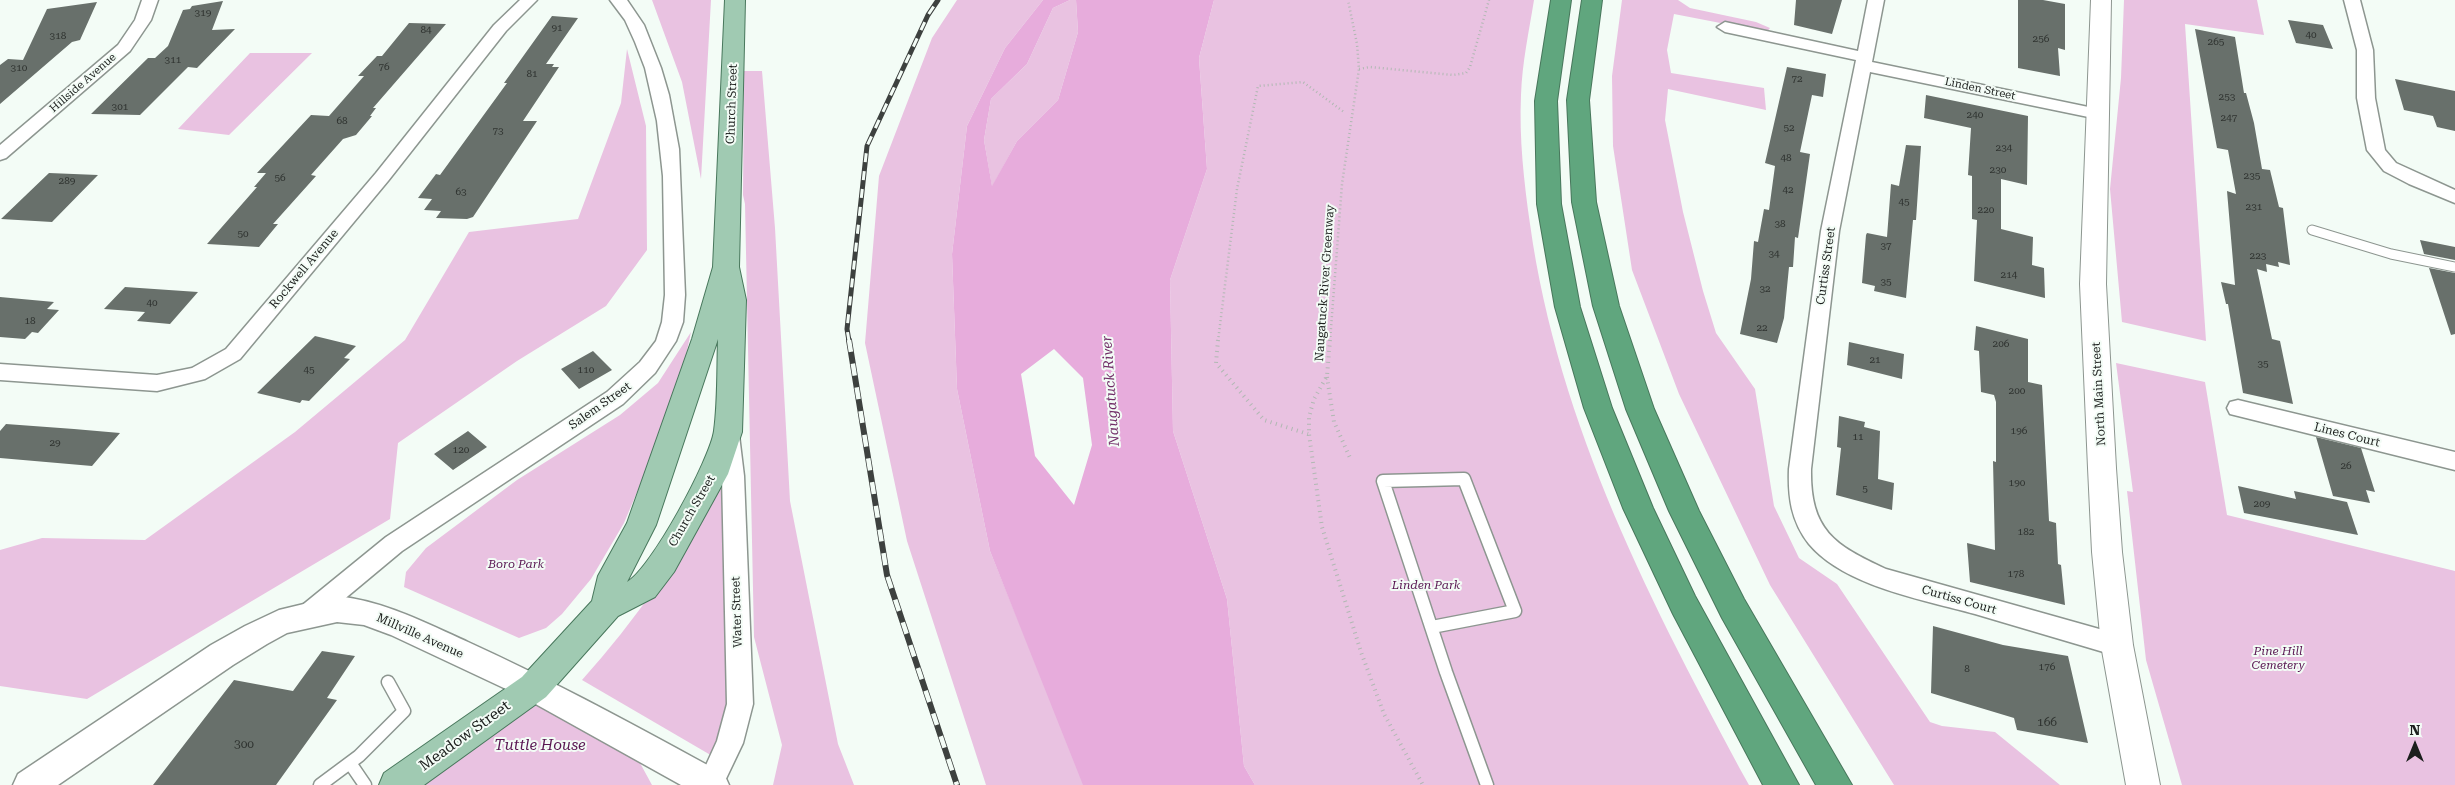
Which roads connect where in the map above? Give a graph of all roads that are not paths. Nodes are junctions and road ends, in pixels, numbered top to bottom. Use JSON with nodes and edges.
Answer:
{"nodes":[{"id":1,"x":150,"y":0,"type":"edge"},
{"id":2,"x":529,"y":0,"type":"edge"},
{"id":3,"x":618,"y":0,"type":"edge"},
{"id":4,"x":735,"y":0,"type":"edge"},
{"id":5,"x":1560,"y":0,"type":"edge"},
{"id":6,"x":1592,"y":0,"type":"edge"},
{"id":7,"x":1876,"y":0,"type":"edge"},
{"id":8,"x":2101,"y":0,"type":"edge"},
{"id":9,"x":2352,"y":0,"type":"edge"},
{"id":10,"x":1724,"y":27,"type":"dead end"},
{"id":11,"x":1863,"y":61,"type":"junction"},
{"id":12,"x":2098,"y":114,"type":"junction"},
{"id":13,"x":0,"y":154,"type":"edge"},
{"id":14,"x":2455,"y":197,"type":"edge"},
{"id":15,"x":2312,"y":230,"type":"dead end"},
{"id":16,"x":2455,"y":267,"type":"edge"},
{"id":17,"x":726,"y":268,"type":"junction"},
{"id":18,"x":0,"y":372,"type":"edge"},
{"id":19,"x":2238,"y":408,"type":"dead end"},
{"id":20,"x":728,"y":432,"type":"junction"},
{"id":21,"x":2455,"y":461,"type":"edge"},
{"id":22,"x":1813,"y":532,"type":"joint"},
{"id":23,"x":607,"y":607,"type":"junction"},
{"id":24,"x":309,"y":614,"type":"junction"},
{"id":25,"x":1432,"y":626,"type":"junction"},
{"id":26,"x":2117,"y":646,"type":"junction"},
{"id":27,"x":388,"y":682,"type":"dead end"},
{"id":28,"x":534,"y":687,"type":"junction"},
{"id":29,"x":350,"y":763,"type":"junction"},
{"id":30,"x":30,"y":785,"type":"edge"},
{"id":31,"x":320,"y":785,"type":"edge"},
{"id":32,"x":365,"y":785,"type":"edge"},
{"id":33,"x":396,"y":785,"type":"edge"},
{"id":34,"x":711,"y":785,"type":"edge"},
{"id":35,"x":1486,"y":785,"type":"edge"},
{"id":36,"x":1782,"y":785,"type":"edge"},
{"id":37,"x":1835,"y":785,"type":"edge"},
{"id":38,"x":2143,"y":785,"type":"edge"}],
"edges":[{"from":1,"to":13,"type":"street","name":"Hillside Avenue"},
{"from":2,"to":18,"type":"street","name":"Rockwell Avenue"},
{"from":3,"to":24,"type":"street","name":"Salem Street"},
{"from":4,"to":17,"type":"main road","name":"Church Street"},
{"from":5,"to":36,"type":"highway"},
{"from":6,"to":37,"type":"highway"},
{"from":7,"to":11,"type":"street","name":"Curtiss Street"},
{"from":8,"to":12,"type":"main road","name":"North Main Street"},
{"from":9,"to":14,"type":"street"},
{"from":10,"to":11,"type":"street","name":"Linden Street"},
{"from":11,"to":12,"type":"street","name":"Linden Street"},
{"from":11,"to":22,"type":"street","name":"Curtiss Street"},
{"from":12,"to":26,"type":"main road","name":"North Main Street"},
{"from":15,"to":16,"type":"lane"},
{"from":17,"to":20,"type":"main road","name":"Church Street"},
{"from":17,"to":23,"type":"main road","name":"Church Street"},
{"from":19,"to":21,"type":"street","name":"Lines Court"},
{"from":20,"to":23,"type":"main road","name":"Church Street"},
{"from":20,"to":34,"type":"street","name":"Water Street"},
{"from":22,"to":26,"type":"street","name":"Curtiss Court"},
{"from":23,"to":28,"type":"main road","name":"Church Street"},
{"from":24,"to":28,"type":"street","name":"Millville Avenue"},
{"from":24,"to":30,"type":"street","name":"Millville Avenue"},
{"from":25,"to":25,"type":"lane"},
{"from":25,"to":35,"type":"lane"},
{"from":26,"to":38,"type":"main road","name":"North Main Street"},
{"from":27,"to":29,"type":"lane"},
{"from":28,"to":33,"type":"main road","name":"Meadow Street"},
{"from":28,"to":34,"type":"street","name":"Millville Avenue"},
{"from":29,"to":31,"type":"lane"},
{"from":29,"to":32,"type":"lane"}]}
